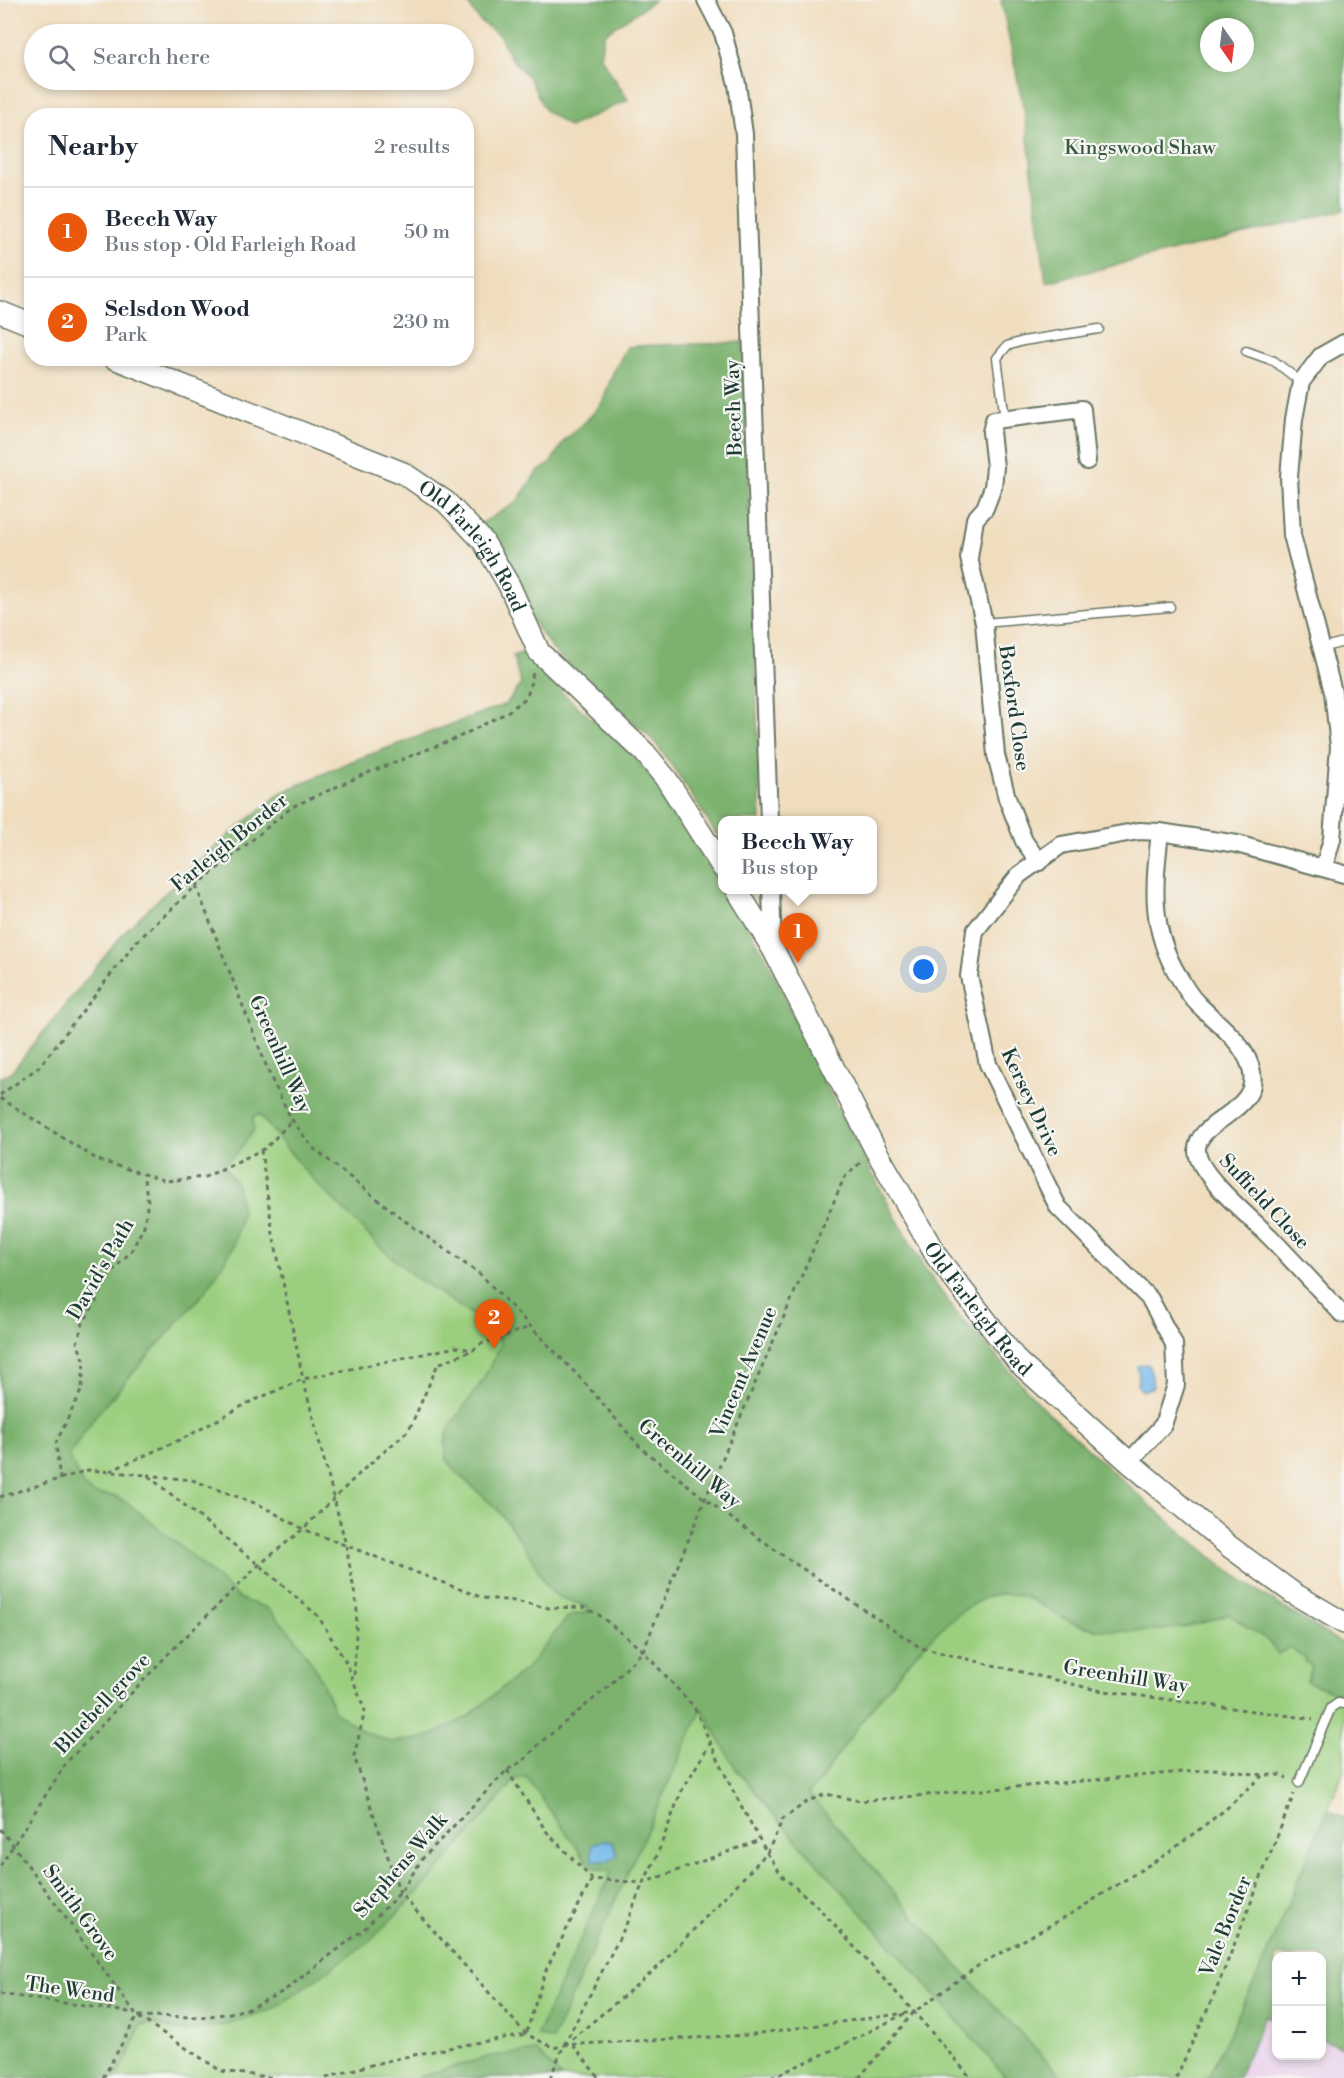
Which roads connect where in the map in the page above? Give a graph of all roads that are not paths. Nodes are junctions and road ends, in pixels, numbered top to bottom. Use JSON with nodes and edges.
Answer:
{"nodes":[{"id":1,"x":706,"y":0,"type":"edge"},
{"id":2,"x":0,"y":312,"type":"edge"},
{"id":3,"x":24,"y":322,"type":"edge"},
{"id":4,"x":1099,"y":329,"type":"dead end"},
{"id":5,"x":1344,"y":343,"type":"edge"},
{"id":6,"x":1246,"y":351,"type":"dead end"},
{"id":7,"x":134,"y":366,"type":"edge"},
{"id":8,"x":1301,"y":382,"type":"junction"},
{"id":9,"x":1005,"y":419,"type":"junction"},
{"id":10,"x":1087,"y":461,"type":"dead end"},
{"id":11,"x":1170,"y":607,"type":"dead end"},
{"id":12,"x":984,"y":623,"type":"junction"},
{"id":13,"x":1344,"y":642,"type":"edge"},
{"id":14,"x":1320,"y":648,"type":"junction"},
{"id":15,"x":769,"y":816,"type":"edge"},
{"id":16,"x":1161,"y":832,"type":"junction"},
{"id":17,"x":718,"y":860,"type":"edge"},
{"id":18,"x":1039,"y":862,"type":"junction"},
{"id":19,"x":1323,"y":867,"type":"junction"},
{"id":20,"x":1344,"y":873,"type":"edge"},
{"id":21,"x":739,"y":894,"type":"edge"},
{"id":22,"x":771,"y":894,"type":"edge"},
{"id":23,"x":773,"y":949,"type":"junction"},
{"id":24,"x":1342,"y":1314,"type":"dead end"},
{"id":25,"x":1129,"y":1462,"type":"junction"},
{"id":26,"x":1344,"y":1623,"type":"edge"},
{"id":27,"x":1344,"y":1704,"type":"edge"},
{"id":28,"x":1299,"y":1783,"type":"road end"}],
"edges":[{"from":1,"to":15,"type":"street","name":"Beech Way"},
{"from":2,"to":3,"type":"street"},
{"from":4,"to":9,"type":"lane"},
{"from":5,"to":8,"type":"street"},
{"from":6,"to":8,"type":"lane"},
{"from":7,"to":17,"type":"street","name":"Old Farleigh Road"},
{"from":8,"to":14,"type":"street"},
{"from":9,"to":10,"type":"street"},
{"from":9,"to":12,"type":"street","name":"Boxford Close"},
{"from":11,"to":12,"type":"lane","name":"Boxford Close"},
{"from":12,"to":18,"type":"street","name":"Boxford Close"},
{"from":13,"to":14,"type":"lane"},
{"from":14,"to":19,"type":"street"},
{"from":16,"to":18,"type":"street","name":"Kersey Drive"},
{"from":16,"to":19,"type":"street","name":"Kersey Drive"},
{"from":16,"to":24,"type":"street","name":"Suffield Close"},
{"from":18,"to":25,"type":"street","name":"Kersey Drive"},
{"from":19,"to":20,"type":"street","name":"Kersey Drive"},
{"from":21,"to":23,"type":"street","name":"Old Farleigh Road"},
{"from":22,"to":23,"type":"street"},
{"from":23,"to":25,"type":"street","name":"Old Farleigh Road"},
{"from":25,"to":26,"type":"street","name":"Old Farleigh Road"},
{"from":27,"to":28,"type":"lane"}]}
